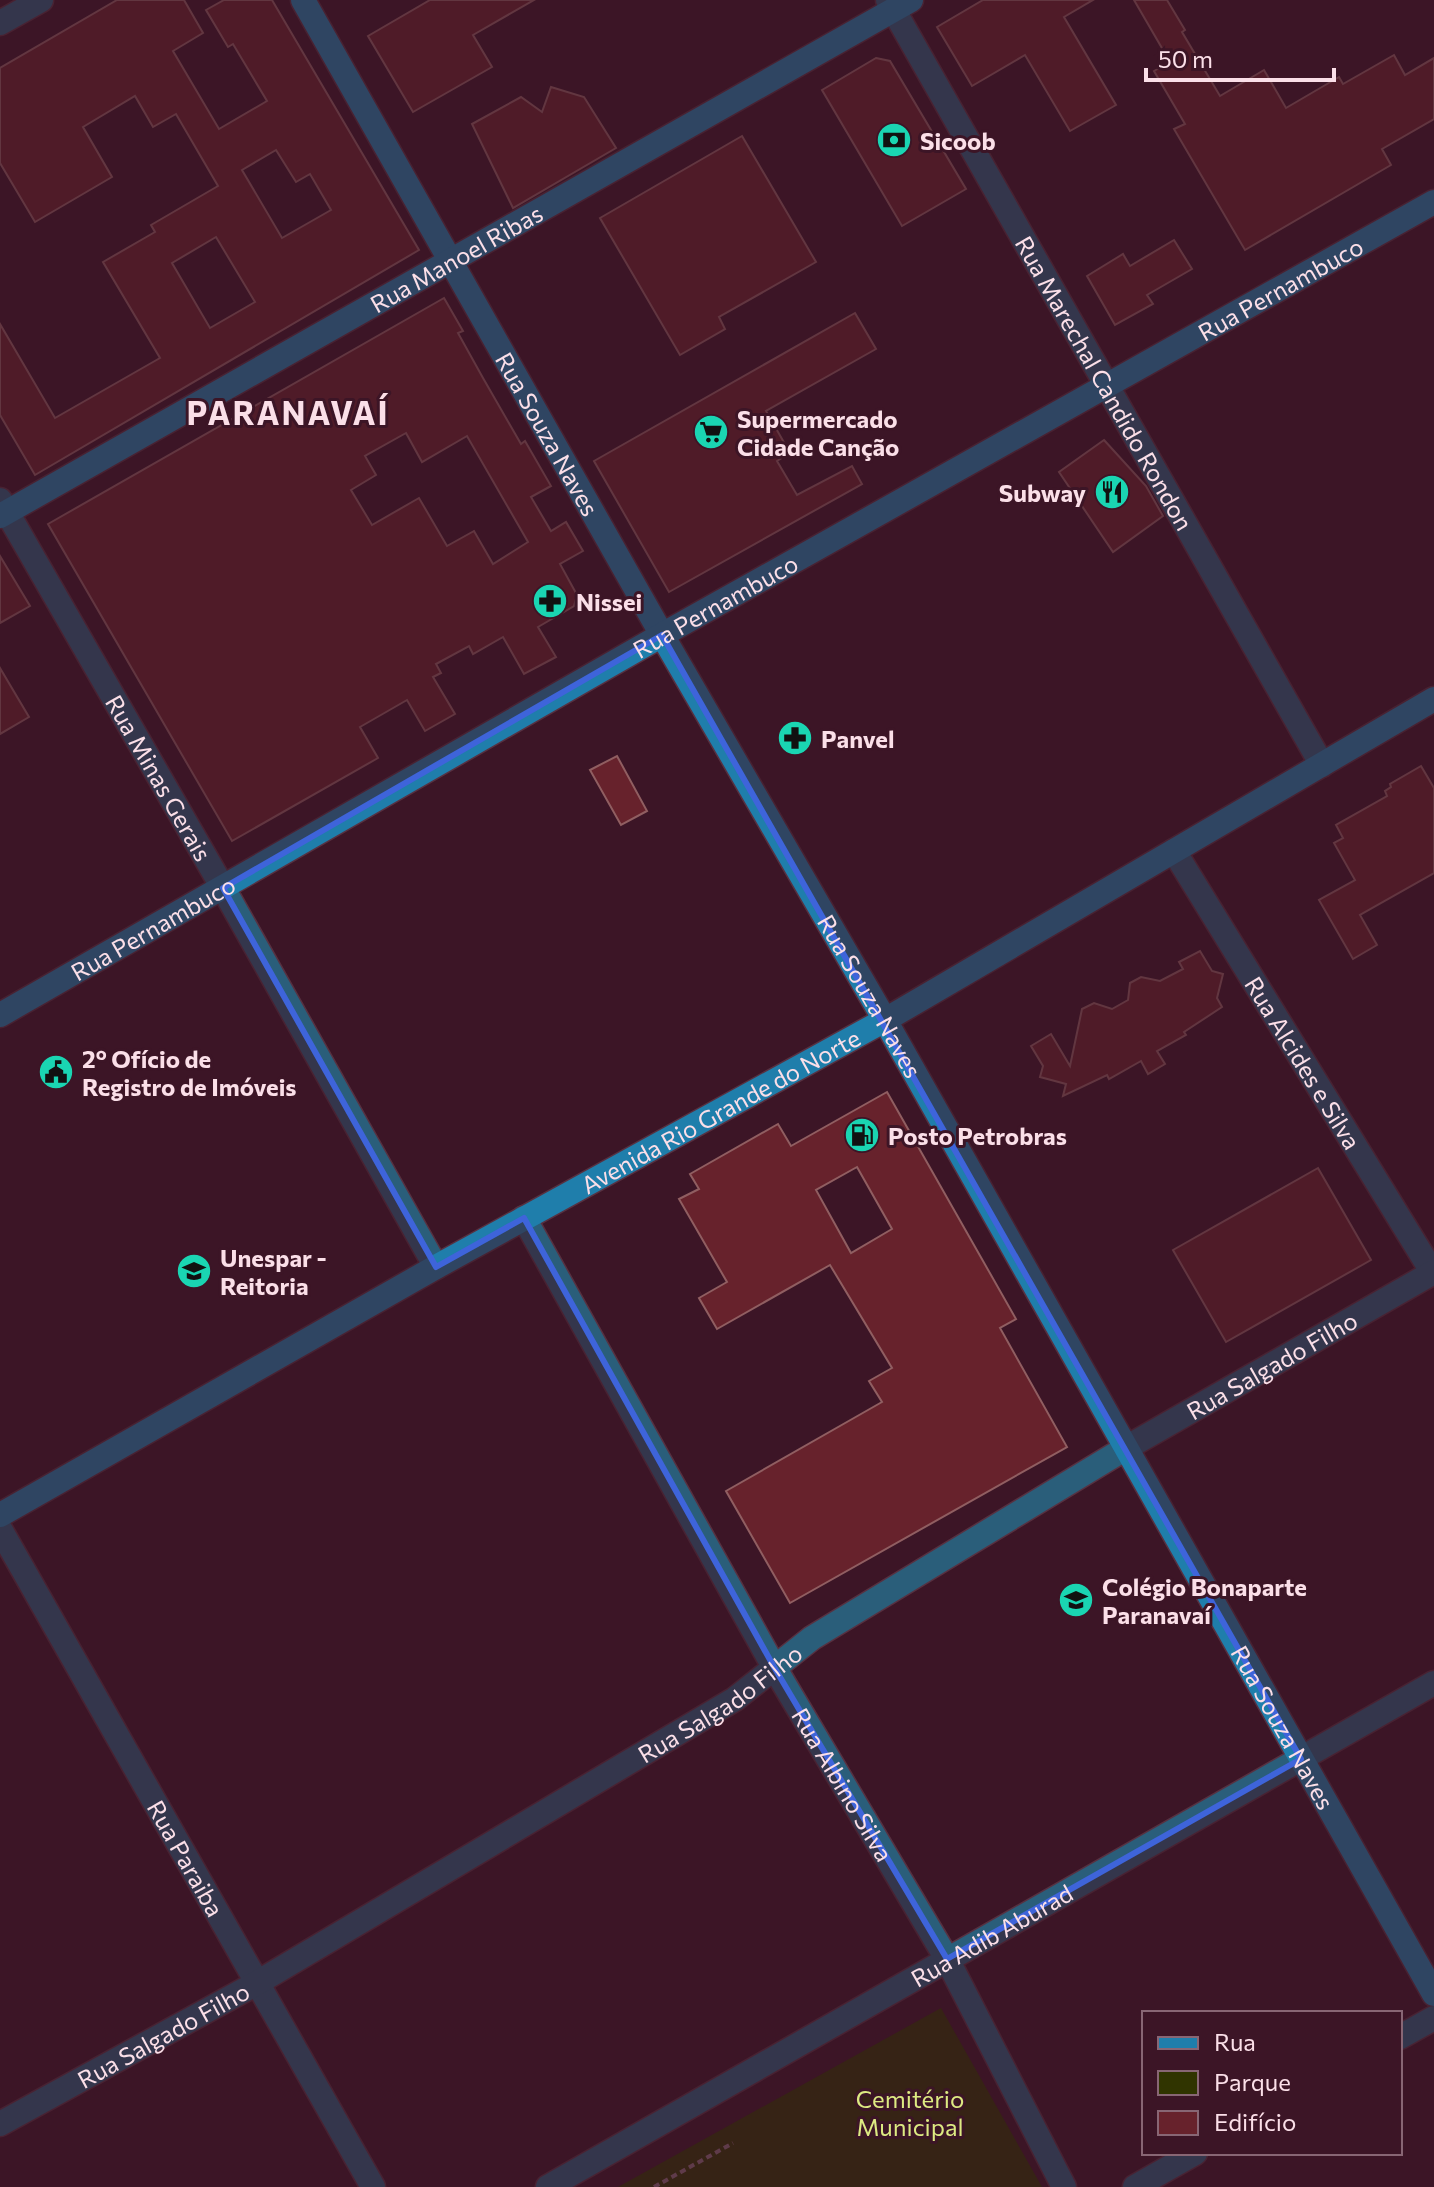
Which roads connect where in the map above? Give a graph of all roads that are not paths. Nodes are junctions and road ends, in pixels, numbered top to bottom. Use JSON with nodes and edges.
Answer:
{"nodes":[{"id":1,"x":41,"y":0,"type":"edge"},
{"id":2,"x":303,"y":0,"type":"edge"},
{"id":3,"x":898,"y":3,"type":"edge"},
{"id":4,"x":0,"y":23,"type":"edge"},
{"id":5,"x":1434,"y":202,"type":"edge"},
{"id":6,"x":451,"y":261,"type":"junction"},
{"id":7,"x":1109,"y":385,"type":"junction"},
{"id":8,"x":2,"y":509,"type":"edge"},
{"id":9,"x":662,"y":635,"type":"junction"},
{"id":10,"x":1434,"y":699,"type":"edge"},
{"id":11,"x":1322,"y":765,"type":"junction"},
{"id":12,"x":1174,"y":851,"type":"junction"},
{"id":13,"x":223,"y":888,"type":"junction"},
{"id":14,"x":0,"y":1015,"type":"edge"},
{"id":15,"x":885,"y":1020,"type":"junction"},
{"id":16,"x":524,"y":1218,"type":"junction"},
{"id":17,"x":436,"y":1267,"type":"junction"},
{"id":18,"x":1434,"y":1273,"type":"edge"},
{"id":19,"x":1126,"y":1448,"type":"junction"},
{"id":20,"x":0,"y":1515,"type":"edge"},
{"id":21,"x":0,"y":1529,"type":"edge"},
{"id":22,"x":774,"y":1667,"type":"junction"},
{"id":23,"x":1434,"y":1683,"type":"edge"},
{"id":24,"x":1301,"y":1759,"type":"junction"},
{"id":25,"x":947,"y":1959,"type":"junction"},
{"id":26,"x":257,"y":1983,"type":"junction"},
{"id":27,"x":1434,"y":1994,"type":"edge"},
{"id":28,"x":1434,"y":2018,"type":"edge"},
{"id":29,"x":1402,"y":2036,"type":"edge"},
{"id":30,"x":0,"y":2124,"type":"edge"},
{"id":31,"x":1191,"y":2155,"type":"edge"},
{"id":32,"x":373,"y":2187,"type":"edge"},
{"id":33,"x":548,"y":2187,"type":"edge"},
{"id":34,"x":1064,"y":2187,"type":"edge"},
{"id":35,"x":1135,"y":2187,"type":"edge"}],
"edges":[{"from":1,"to":4,"type":"street"},
{"from":2,"to":6,"type":"street","name":"Rua Souza Naves"},
{"from":3,"to":6,"type":"street","name":"Rua Manoel Ribas"},
{"from":3,"to":7,"type":"street","name":"Rua Marechal Candido Rondon"},
{"from":5,"to":7,"type":"street","name":"Rua Pernambuco"},
{"from":6,"to":8,"type":"street","name":"Rua Manoel Ribas"},
{"from":6,"to":9,"type":"street","name":"Rua Souza Naves"},
{"from":7,"to":9,"type":"street","name":"Rua Pernambuco"},
{"from":7,"to":11,"type":"street","name":"Rua Marechal Candido Rondon"},
{"from":8,"to":13,"type":"street","name":"Rua Minas Gerais"},
{"from":9,"to":13,"type":"street","name":"Rua Pernambuco"},
{"from":9,"to":15,"type":"street","name":"Rua Souza Naves"},
{"from":10,"to":11,"type":"street","name":"Avenida Rio Grande do Norte"},
{"from":11,"to":12,"type":"street","name":"Avenida Rio Grande do Norte"},
{"from":12,"to":15,"type":"street","name":"Avenida Rio Grande do Norte"},
{"from":12,"to":18,"type":"street","name":"Rua Alcides e Silva"},
{"from":13,"to":14,"type":"street","name":"Rua Pernambuco"},
{"from":13,"to":17,"type":"street","name":"Rua Minas Gerais"},
{"from":15,"to":16,"type":"street","name":"Avenida Rio Grande do Norte"},
{"from":15,"to":19,"type":"street","name":"Rua Souza Naves"},
{"from":16,"to":17,"type":"street","name":"Avenida Rio Grande do Norte"},
{"from":16,"to":22,"type":"street","name":"Rua Albino Silva"},
{"from":17,"to":20,"type":"street","name":"Avenida Rio Grande do Norte"},
{"from":18,"to":19,"type":"street","name":"Rua Salgado Filho"},
{"from":19,"to":22,"type":"street","name":"Rua Salgado Filho"},
{"from":19,"to":24,"type":"street","name":"Rua Souza Naves"},
{"from":21,"to":26,"type":"street","name":"Rua Paraiba"},
{"from":22,"to":25,"type":"street","name":"Rua Albino Silva"},
{"from":22,"to":26,"type":"street","name":"Rua Salgado Filho"},
{"from":23,"to":24,"type":"street","name":"Rua Adib Aburad"},
{"from":24,"to":25,"type":"street","name":"Rua Adib Aburad"},
{"from":24,"to":27,"type":"street","name":"Rua Souza Naves"},
{"from":25,"to":33,"type":"street","name":"Rua Adib Aburad"},
{"from":25,"to":34,"type":"street","name":"Rua Albino Silva"},
{"from":26,"to":30,"type":"street","name":"Rua Salgado Filho"},
{"from":26,"to":32,"type":"street","name":"Rua Paraiba"},
{"from":28,"to":29,"type":"street"},
{"from":31,"to":35,"type":"street"}]}
